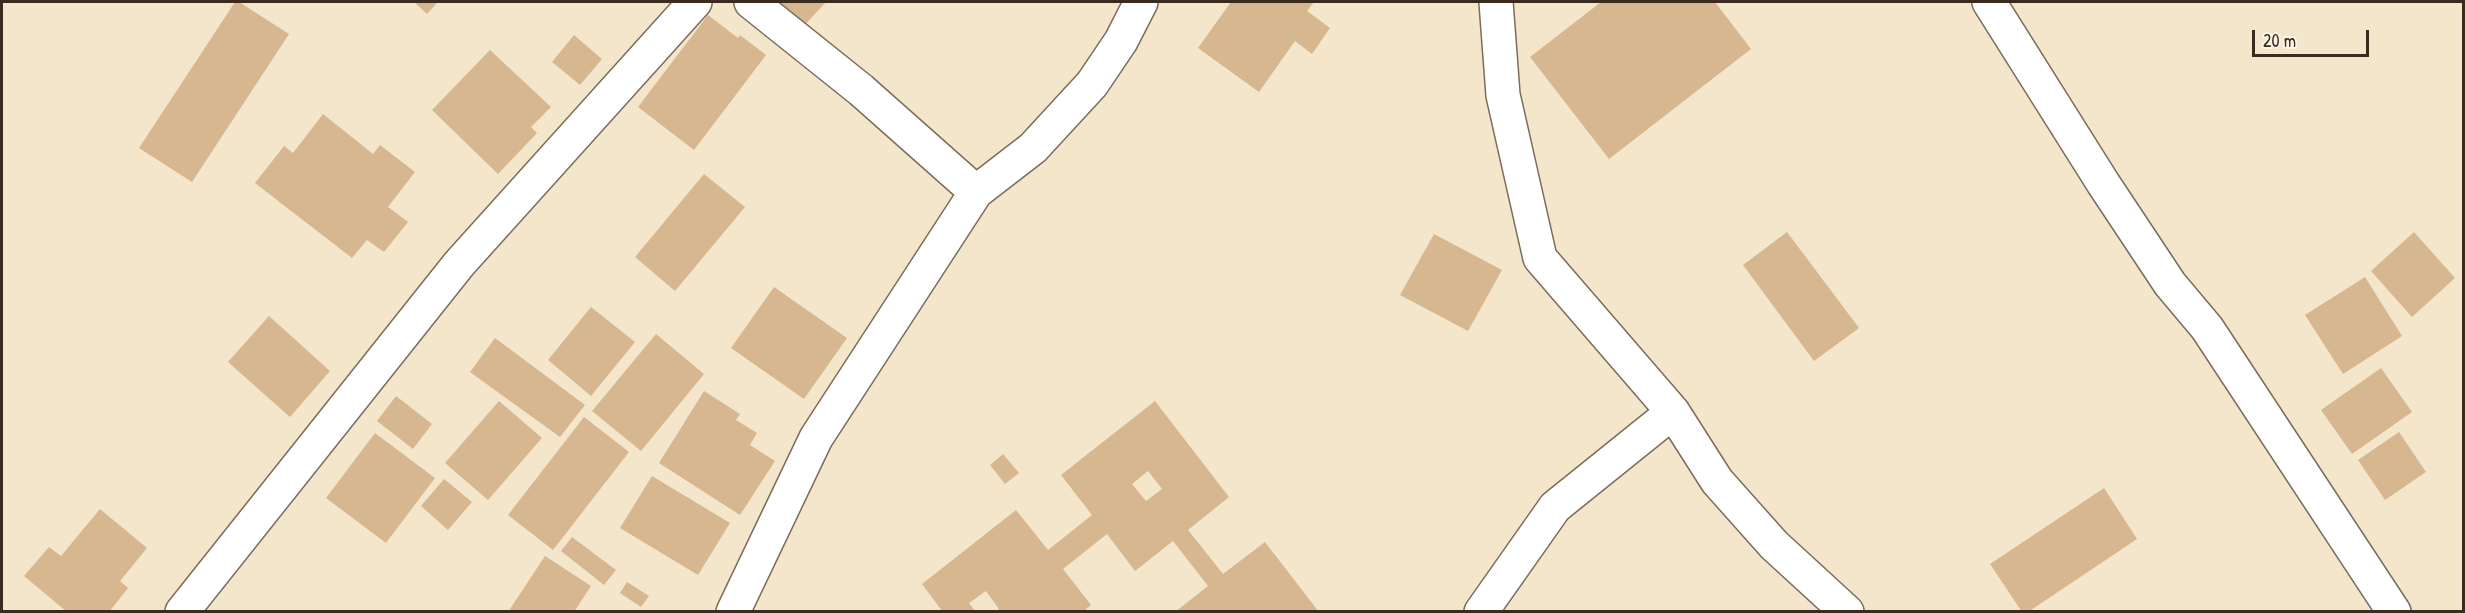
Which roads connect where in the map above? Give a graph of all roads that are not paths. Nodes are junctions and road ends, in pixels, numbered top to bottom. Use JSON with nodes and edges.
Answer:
{"nodes":[{"id":1,"x":695,"y":2,"type":"edge"},
{"id":2,"x":751,"y":2,"type":"edge"},
{"id":3,"x":1141,"y":2,"type":"edge"},
{"id":4,"x":1496,"y":2,"type":"edge"},
{"id":5,"x":1989,"y":2,"type":"edge"},
{"id":6,"x":976,"y":192,"type":"junction"},
{"id":7,"x":1673,"y":412,"type":"junction"},
{"id":8,"x":182,"y":612,"type":"edge"},
{"id":9,"x":733,"y":612,"type":"edge"},
{"id":10,"x":1481,"y":612,"type":"edge"},
{"id":11,"x":1847,"y":612,"type":"edge"},
{"id":12,"x":2394,"y":612,"type":"edge"}],
"edges":[{"from":1,"to":8,"type":"street"},
{"from":2,"to":6,"type":"street"},
{"from":3,"to":6,"type":"street"},
{"from":4,"to":7,"type":"street"},
{"from":5,"to":12,"type":"street"},
{"from":6,"to":9,"type":"street"},
{"from":7,"to":10,"type":"street"},
{"from":7,"to":11,"type":"street"}]}
